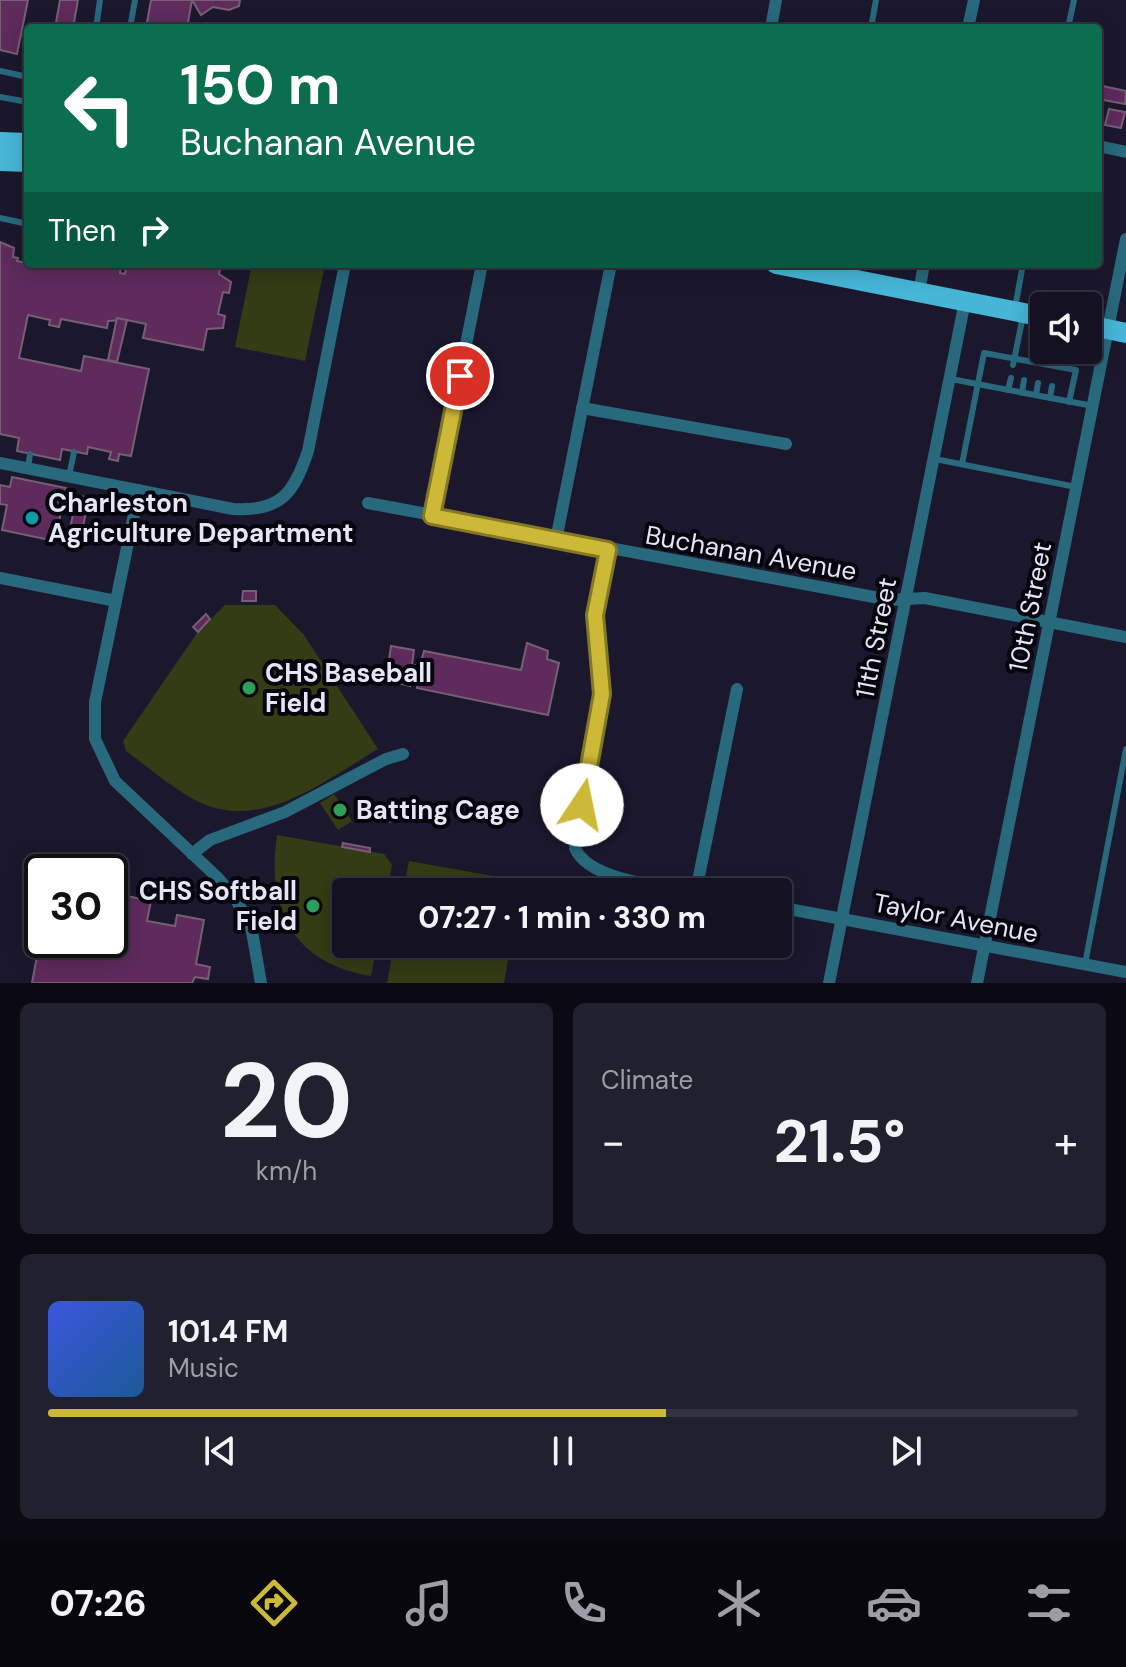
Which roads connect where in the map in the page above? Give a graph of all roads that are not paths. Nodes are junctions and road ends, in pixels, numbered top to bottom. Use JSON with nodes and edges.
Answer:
{"nodes":[{"id":1,"x":100,"y":0,"type":"edge"},
{"id":2,"x":135,"y":0,"type":"edge"},
{"id":3,"x":776,"y":0,"type":"edge"},
{"id":4,"x":876,"y":0,"type":"edge"},
{"id":5,"x":974,"y":0,"type":"edge"},
{"id":6,"x":1074,"y":0,"type":"edge"},
{"id":7,"x":97,"y":24,"type":"edge"},
{"id":8,"x":131,"y":24,"type":"edge"},
{"id":9,"x":772,"y":24,"type":"edge"},
{"id":10,"x":872,"y":24,"type":"edge"},
{"id":11,"x":969,"y":24,"type":"edge"},
{"id":12,"x":1069,"y":24,"type":"edge"},
{"id":13,"x":0,"y":71,"type":"edge"},
{"id":14,"x":24,"y":76,"type":"edge"},
{"id":15,"x":0,"y":97,"type":"edge"},
{"id":16,"x":24,"y":101,"type":"edge"},
{"id":17,"x":0,"y":142,"type":"edge"},
{"id":18,"x":24,"y":143,"type":"edge"},
{"id":19,"x":1102,"y":147,"type":"edge"},
{"id":20,"x":1126,"y":152,"type":"edge"},
{"id":21,"x":0,"y":161,"type":"edge"},
{"id":22,"x":24,"y":162,"type":"edge"},
{"id":23,"x":0,"y":218,"type":"edge"},
{"id":24,"x":24,"y":223,"type":"edge"},
{"id":25,"x":1126,"y":239,"type":"edge"},
{"id":26,"x":344,"y":268,"type":"edge"},
{"id":27,"x":481,"y":268,"type":"edge"},
{"id":28,"x":610,"y":268,"type":"edge"},
{"id":29,"x":923,"y":268,"type":"edge"},
{"id":30,"x":1023,"y":268,"type":"edge"},
{"id":31,"x":829,"y":269,"type":"edge"},
{"id":32,"x":919,"y":292,"type":"junction"},
{"id":33,"x":965,"y":301,"type":"junction"},
{"id":34,"x":1019,"y":312,"type":"junction"},
{"id":35,"x":1030,"y":314,"type":"edge"},
{"id":36,"x":1118,"y":331,"type":"edge"},
{"id":37,"x":1014,"y":362,"type":"junction"},
{"id":38,"x":950,"y":378,"type":"junction"},
{"id":39,"x":1011,"y":378,"type":"dead end"},
{"id":40,"x":1024,"y":380,"type":"dead end"},
{"id":41,"x":1038,"y":383,"type":"dead end"},
{"id":42,"x":978,"y":384,"type":"junction"},
{"id":43,"x":1052,"y":386,"type":"dead end"},
{"id":44,"x":1008,"y":390,"type":"junction"},
{"id":45,"x":1022,"y":393,"type":"junction"},
{"id":46,"x":1036,"y":395,"type":"junction"},
{"id":47,"x":1050,"y":398,"type":"junction"},
{"id":48,"x":1069,"y":402,"type":"junction"},
{"id":49,"x":1093,"y":406,"type":"junction"},
{"id":50,"x":582,"y":408,"type":"junction"},
{"id":51,"x":786,"y":444,"type":"dead end"},
{"id":52,"x":74,"y":452,"type":"dead end"},
{"id":53,"x":30,"y":454,"type":"dead end"},
{"id":54,"x":934,"y":459,"type":"junction"},
{"id":55,"x":0,"y":463,"type":"edge"},
{"id":56,"x":962,"y":464,"type":"junction"},
{"id":57,"x":28,"y":468,"type":"junction"},
{"id":58,"x":69,"y":476,"type":"junction"},
{"id":59,"x":1076,"y":487,"type":"junction"},
{"id":60,"x":139,"y":490,"type":"junction"},
{"id":61,"x":368,"y":503,"type":"dead end"},
{"id":62,"x":432,"y":516,"type":"junction"},
{"id":63,"x":556,"y":540,"type":"junction"},
{"id":64,"x":608,"y":550,"type":"junction"},
{"id":65,"x":0,"y":578,"type":"edge"},
{"id":66,"x":116,"y":601,"type":"junction"},
{"id":67,"x":906,"y":601,"type":"junction"},
{"id":68,"x":1049,"y":622,"type":"junction"},
{"id":69,"x":1126,"y":637,"type":"edge"},
{"id":70,"x":737,"y":689,"type":"dead end"},
{"id":71,"x":1126,"y":749,"type":"edge"},
{"id":72,"x":403,"y":754,"type":"dead end"},
{"id":73,"x":192,"y":854,"type":"junction"},
{"id":74,"x":625,"y":878,"type":"edge"},
{"id":75,"x":701,"y":878,"type":"edge"},
{"id":76,"x":792,"y":910,"type":"edge"},
{"id":77,"x":842,"y":919,"type":"junction"},
{"id":78,"x":984,"y":945,"type":"junction"},
{"id":79,"x":1085,"y":964,"type":"junction"},
{"id":80,"x":1126,"y":972,"type":"edge"},
{"id":81,"x":261,"y":983,"type":"edge"},
{"id":82,"x":829,"y":983,"type":"edge"},
{"id":83,"x":977,"y":983,"type":"edge"}],
"edges":[{"from":1,"to":7,"type":"lane"},
{"from":2,"to":8,"type":"lane"},
{"from":3,"to":9,"type":"street"},
{"from":4,"to":10,"type":"lane"},
{"from":5,"to":11,"type":"street"},
{"from":6,"to":12,"type":"lane"},
{"from":13,"to":14,"type":"lane"},
{"from":15,"to":16,"type":"lane"},
{"from":17,"to":18,"type":"main road"},
{"from":19,"to":20,"type":"street"},
{"from":21,"to":22,"type":"main road"},
{"from":23,"to":24,"type":"lane"},
{"from":25,"to":36,"type":"street","name":"10th Street"},
{"from":26,"to":60,"type":"street"},
{"from":27,"to":62,"type":"street"},
{"from":28,"to":50,"type":"street"},
{"from":29,"to":32,"type":"street"},
{"from":30,"to":34,"type":"lane"},
{"from":31,"to":32,"type":"main road"},
{"from":32,"to":33,"type":"main road"},
{"from":33,"to":34,"type":"main road"},
{"from":33,"to":38,"type":"street","name":"11th Street"},
{"from":34,"to":35,"type":"main road"},
{"from":34,"to":37,"type":"lane"},
{"from":36,"to":49,"type":"street","name":"10th Street"},
{"from":37,"to":42,"type":"lane"},
{"from":37,"to":48,"type":"lane"},
{"from":38,"to":42,"type":"lane"},
{"from":38,"to":54,"type":"street","name":"11th Street"},
{"from":39,"to":44,"type":"lane"},
{"from":40,"to":45,"type":"lane"},
{"from":41,"to":46,"type":"lane"},
{"from":42,"to":44,"type":"lane"},
{"from":42,"to":56,"type":"lane"},
{"from":43,"to":47,"type":"lane"},
{"from":44,"to":45,"type":"lane"},
{"from":45,"to":46,"type":"lane"},
{"from":46,"to":47,"type":"lane"},
{"from":47,"to":48,"type":"lane"},
{"from":48,"to":49,"type":"lane"},
{"from":49,"to":59,"type":"street","name":"10th Street"},
{"from":50,"to":51,"type":"street"},
{"from":50,"to":63,"type":"street"},
{"from":52,"to":58,"type":"lane"},
{"from":53,"to":57,"type":"lane"},
{"from":54,"to":56,"type":"lane"},
{"from":54,"to":67,"type":"street","name":"11th Street"},
{"from":55,"to":57,"type":"street"},
{"from":56,"to":59,"type":"lane"},
{"from":57,"to":58,"type":"street"},
{"from":58,"to":60,"type":"street"},
{"from":59,"to":68,"type":"street","name":"10th Street"},
{"from":60,"to":66,"type":"street"},
{"from":61,"to":62,"type":"street","name":"Buchanan Avenue"},
{"from":62,"to":63,"type":"street","name":"Buchanan Avenue"},
{"from":63,"to":64,"type":"street","name":"Buchanan Avenue"},
{"from":64,"to":67,"type":"street","name":"Buchanan Avenue"},
{"from":64,"to":74,"type":"street"},
{"from":65,"to":66,"type":"street"},
{"from":66,"to":73,"type":"street"},
{"from":67,"to":68,"type":"street","name":"Buchanan Avenue"},
{"from":67,"to":77,"type":"street","name":"11th Street"},
{"from":68,"to":69,"type":"street","name":"Buchanan Avenue"},
{"from":68,"to":78,"type":"street","name":"10th Street"},
{"from":70,"to":75,"type":"street"},
{"from":71,"to":79,"type":"lane"},
{"from":72,"to":73,"type":"street"},
{"from":73,"to":81,"type":"street"},
{"from":76,"to":77,"type":"street","name":"Taylor Avenue"},
{"from":77,"to":78,"type":"street","name":"Taylor Avenue"},
{"from":77,"to":82,"type":"street","name":"11th Street"},
{"from":78,"to":79,"type":"street","name":"Taylor Avenue"},
{"from":78,"to":83,"type":"street","name":"10th Street"},
{"from":79,"to":80,"type":"street","name":"Taylor Avenue"}]}
